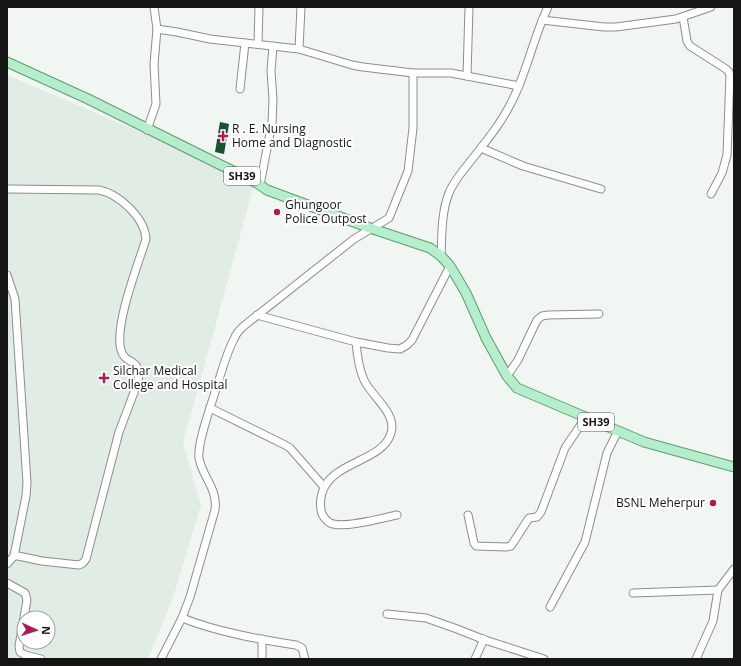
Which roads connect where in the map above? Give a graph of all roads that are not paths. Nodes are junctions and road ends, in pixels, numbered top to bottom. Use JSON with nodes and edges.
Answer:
{"nodes":[{"id":1,"x":154,"y":7,"type":"edge"},
{"id":2,"x":259,"y":7,"type":"edge"},
{"id":3,"x":301,"y":7,"type":"edge"},
{"id":4,"x":469,"y":7,"type":"edge"},
{"id":5,"x":548,"y":7,"type":"edge"},
{"id":6,"x":711,"y":7,"type":"edge"},
{"id":7,"x":683,"y":17,"type":"junction"},
{"id":8,"x":542,"y":20,"type":"junction"},
{"id":9,"x":157,"y":29,"type":"junction"},
{"id":10,"x":245,"y":43,"type":"junction"},
{"id":11,"x":258,"y":44,"type":"junction"},
{"id":12,"x":273,"y":46,"type":"junction"},
{"id":13,"x":299,"y":49,"type":"junction"},
{"id":14,"x":7,"y":62,"type":"edge"},
{"id":15,"x":413,"y":73,"type":"junction"},
{"id":16,"x":467,"y":76,"type":"junction"},
{"id":17,"x":519,"y":86,"type":"junction"},
{"id":18,"x":240,"y":89,"type":"dead end"},
{"id":19,"x":147,"y":130,"type":"junction"},
{"id":20,"x":480,"y":148,"type":"junction"},
{"id":21,"x":260,"y":185,"type":"junction"},
{"id":22,"x":7,"y":189,"type":"edge"},
{"id":23,"x":601,"y":189,"type":"dead end"},
{"id":24,"x":711,"y":194,"type":"dead end"},
{"id":25,"x":370,"y":228,"type":"junction"},
{"id":26,"x":441,"y":256,"type":"junction"},
{"id":27,"x":450,"y":266,"type":"junction"},
{"id":28,"x":7,"y":275,"type":"edge"},
{"id":29,"x":599,"y":314,"type":"dead end"},
{"id":30,"x":257,"y":315,"type":"junction"},
{"id":31,"x":356,"y":342,"type":"junction"},
{"id":32,"x":507,"y":376,"type":"junction"},
{"id":33,"x":210,"y":408,"type":"junction"},
{"id":34,"x":586,"y":417,"type":"junction"},
{"id":35,"x":618,"y":431,"type":"junction"},
{"id":36,"x":734,"y":467,"type":"edge"},
{"id":37,"x":324,"y":487,"type":"junction"},
{"id":38,"x":397,"y":515,"type":"dead end"},
{"id":39,"x":468,"y":515,"type":"dead end"},
{"id":40,"x":14,"y":556,"type":"junction"},
{"id":41,"x":7,"y":564,"type":"edge"},
{"id":42,"x":734,"y":570,"type":"edge"},
{"id":43,"x":7,"y":583,"type":"edge"},
{"id":44,"x":718,"y":590,"type":"junction"},
{"id":45,"x":633,"y":593,"type":"dead end"},
{"id":46,"x":550,"y":606,"type":"dead end"},
{"id":47,"x":387,"y":614,"type":"dead end"},
{"id":48,"x":182,"y":618,"type":"junction"},
{"id":49,"x":262,"y":639,"type":"junction"},
{"id":50,"x":484,"y":639,"type":"junction"},
{"id":51,"x":41,"y":659,"type":"edge"},
{"id":52,"x":161,"y":659,"type":"edge"},
{"id":53,"x":262,"y":659,"type":"edge"},
{"id":54,"x":305,"y":659,"type":"edge"},
{"id":55,"x":475,"y":659,"type":"edge"},
{"id":56,"x":544,"y":659,"type":"edge"},
{"id":57,"x":696,"y":659,"type":"edge"}],
"edges":[{"from":1,"to":9,"type":"street"},
{"from":2,"to":11,"type":"street"},
{"from":3,"to":13,"type":"street"},
{"from":4,"to":16,"type":"street"},
{"from":5,"to":8,"type":"street"},
{"from":6,"to":7,"type":"street"},
{"from":7,"to":8,"type":"street"},
{"from":7,"to":24,"type":"street"},
{"from":8,"to":17,"type":"street"},
{"from":9,"to":10,"type":"street"},
{"from":9,"to":19,"type":"street"},
{"from":10,"to":11,"type":"street"},
{"from":10,"to":18,"type":"street"},
{"from":11,"to":12,"type":"street"},
{"from":12,"to":13,"type":"street"},
{"from":12,"to":21,"type":"street"},
{"from":13,"to":15,"type":"street"},
{"from":14,"to":19,"type":"main road","number":"SH39"},
{"from":15,"to":16,"type":"street"},
{"from":15,"to":25,"type":"street"},
{"from":16,"to":17,"type":"street"},
{"from":17,"to":20,"type":"street"},
{"from":19,"to":21,"type":"main road","number":"SH39"},
{"from":20,"to":23,"type":"street"},
{"from":20,"to":26,"type":"street"},
{"from":21,"to":25,"type":"main road","number":"SH39"},
{"from":22,"to":40,"type":"street"},
{"from":25,"to":26,"type":"main road","number":"SH39"},
{"from":25,"to":30,"type":"street"},
{"from":26,"to":27,"type":"main road","number":"SH39"},
{"from":27,"to":31,"type":"street"},
{"from":27,"to":32,"type":"main road","number":"SH39"},
{"from":28,"to":40,"type":"street"},
{"from":29,"to":32,"type":"street"},
{"from":30,"to":31,"type":"street"},
{"from":30,"to":33,"type":"street"},
{"from":31,"to":37,"type":"street"},
{"from":32,"to":34,"type":"main road","number":"SH39"},
{"from":33,"to":37,"type":"street"},
{"from":33,"to":48,"type":"street"},
{"from":34,"to":35,"type":"main road","number":"SH39"},
{"from":34,"to":39,"type":"street"},
{"from":35,"to":36,"type":"main road","number":"SH39"},
{"from":35,"to":46,"type":"street"},
{"from":37,"to":38,"type":"street"},
{"from":40,"to":41,"type":"street"},
{"from":42,"to":44,"type":"street"},
{"from":43,"to":51,"type":"street"},
{"from":44,"to":45,"type":"street"},
{"from":44,"to":57,"type":"street"},
{"from":47,"to":50,"type":"street"},
{"from":48,"to":49,"type":"street"},
{"from":48,"to":52,"type":"street"},
{"from":49,"to":53,"type":"street"},
{"from":49,"to":54,"type":"street"},
{"from":50,"to":55,"type":"street"},
{"from":50,"to":56,"type":"street"}]}
